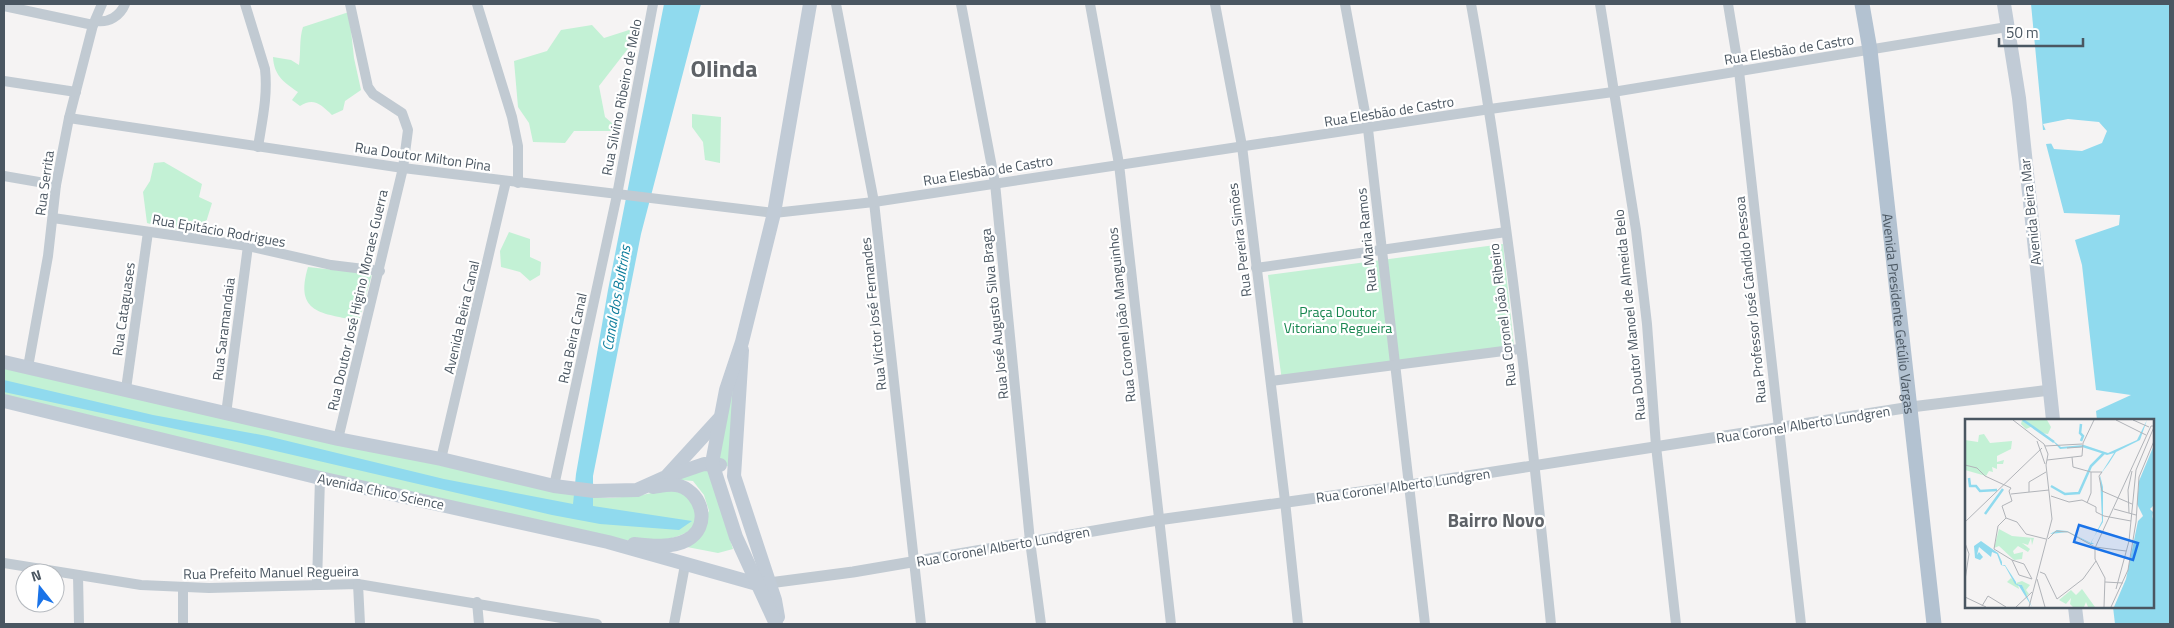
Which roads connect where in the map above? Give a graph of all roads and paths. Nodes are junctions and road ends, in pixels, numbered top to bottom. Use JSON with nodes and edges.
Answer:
{"nodes":[{"id":1,"x":102,"y":4,"type":"edge"},
{"id":2,"x":126,"y":4,"type":"edge"},
{"id":3,"x":244,"y":4,"type":"edge"},
{"id":4,"x":350,"y":4,"type":"edge"},
{"id":5,"x":477,"y":4,"type":"edge"},
{"id":6,"x":653,"y":4,"type":"edge"},
{"id":7,"x":810,"y":4,"type":"edge"},
{"id":8,"x":836,"y":4,"type":"edge"},
{"id":9,"x":961,"y":4,"type":"edge"},
{"id":10,"x":1090,"y":4,"type":"edge"},
{"id":11,"x":1215,"y":4,"type":"edge"},
{"id":12,"x":1344,"y":4,"type":"edge"},
{"id":13,"x":1471,"y":4,"type":"edge"},
{"id":14,"x":1600,"y":4,"type":"edge"},
{"id":15,"x":1728,"y":4,"type":"edge"},
{"id":16,"x":1862,"y":4,"type":"edge"},
{"id":17,"x":2004,"y":4,"type":"edge"},
{"id":18,"x":4,"y":6,"type":"edge"},
{"id":19,"x":94,"y":23,"type":"junction"},
{"id":20,"x":2007,"y":27,"type":"junction"},
{"id":21,"x":1870,"y":50,"type":"junction"},
{"id":22,"x":1739,"y":71,"type":"junction"},
{"id":23,"x":4,"y":81,"type":"edge"},
{"id":24,"x":76,"y":92,"type":"junction"},
{"id":25,"x":1613,"y":92,"type":"junction"},
{"id":26,"x":1490,"y":109,"type":"junction"},
{"id":27,"x":69,"y":118,"type":"junction"},
{"id":28,"x":1368,"y":128,"type":"junction"},
{"id":29,"x":1242,"y":146,"type":"junction"},
{"id":30,"x":258,"y":147,"type":"junction"},
{"id":31,"x":1118,"y":164,"type":"junction"},
{"id":32,"x":403,"y":168,"type":"junction"},
{"id":33,"x":4,"y":176,"type":"edge"},
{"id":34,"x":506,"y":181,"type":"junction"},
{"id":35,"x":518,"y":183,"type":"junction"},
{"id":36,"x":995,"y":183,"type":"junction"},
{"id":37,"x":56,"y":185,"type":"junction"},
{"id":38,"x":620,"y":195,"type":"junction"},
{"id":39,"x":874,"y":202,"type":"junction"},
{"id":40,"x":774,"y":213,"type":"junction"},
{"id":41,"x":53,"y":218,"type":"junction"},
{"id":42,"x":148,"y":232,"type":"junction"},
{"id":43,"x":1506,"y":232,"type":"junction"},
{"id":44,"x":248,"y":246,"type":"junction"},
{"id":45,"x":1380,"y":249,"type":"junction"},
{"id":46,"x":1256,"y":268,"type":"junction"},
{"id":47,"x":380,"y":271,"type":"junction"},
{"id":48,"x":742,"y":342,"type":"junction"},
{"id":49,"x":1520,"y":349,"type":"junction"},
{"id":50,"x":4,"y":362,"type":"edge"},
{"id":51,"x":1395,"y":366,"type":"junction"},
{"id":52,"x":28,"y":368,"type":"junction"},
{"id":53,"x":1271,"y":381,"type":"junction"},
{"id":54,"x":126,"y":389,"type":"junction"},
{"id":55,"x":2050,"y":390,"type":"junction"},
{"id":56,"x":4,"y":401,"type":"edge"},
{"id":57,"x":1911,"y":407,"type":"junction"},
{"id":58,"x":226,"y":414,"type":"junction"},
{"id":59,"x":718,"y":419,"type":"junction"},
{"id":60,"x":2053,"y":419,"type":"edge"},
{"id":61,"x":1777,"y":428,"type":"junction"},
{"id":62,"x":338,"y":439,"type":"junction"},
{"id":63,"x":1656,"y":446,"type":"junction"},
{"id":64,"x":441,"y":459,"type":"junction"},
{"id":65,"x":712,"y":463,"type":"junction"},
{"id":66,"x":1534,"y":466,"type":"junction"},
{"id":67,"x":734,"y":476,"type":"junction"},
{"id":68,"x":666,"y":477,"type":"junction"},
{"id":69,"x":320,"y":478,"type":"junction"},
{"id":70,"x":1410,"y":485,"type":"junction"},
{"id":71,"x":554,"y":486,"type":"junction"},
{"id":72,"x":638,"y":490,"type":"junction"},
{"id":73,"x":1285,"y":501,"type":"junction"},
{"id":74,"x":1158,"y":520,"type":"junction"},
{"id":75,"x":1030,"y":541,"type":"junction"},
{"id":76,"x":608,"y":542,"type":"junction"},
{"id":77,"x":915,"y":562,"type":"junction"},
{"id":78,"x":4,"y":563,"type":"edge"},
{"id":79,"x":685,"y":565,"type":"junction"},
{"id":80,"x":78,"y":575,"type":"junction"},
{"id":81,"x":763,"y":583,"type":"junction"},
{"id":82,"x":317,"y":584,"type":"junction"},
{"id":83,"x":358,"y":584,"type":"junction"},
{"id":84,"x":183,"y":587,"type":"junction"},
{"id":85,"x":477,"y":602,"type":"junction"},
{"id":86,"x":2075,"y":608,"type":"edge"},
{"id":87,"x":585,"y":623,"type":"edge"},
{"id":88,"x":79,"y":624,"type":"edge"},
{"id":89,"x":183,"y":624,"type":"edge"},
{"id":90,"x":360,"y":624,"type":"edge"},
{"id":91,"x":479,"y":624,"type":"edge"},
{"id":92,"x":597,"y":624,"type":"edge"},
{"id":93,"x":674,"y":624,"type":"edge"},
{"id":94,"x":777,"y":624,"type":"edge"},
{"id":95,"x":921,"y":624,"type":"edge"},
{"id":96,"x":1041,"y":624,"type":"edge"},
{"id":97,"x":1171,"y":624,"type":"edge"},
{"id":98,"x":1298,"y":624,"type":"edge"},
{"id":99,"x":1425,"y":624,"type":"edge"},
{"id":100,"x":1551,"y":624,"type":"edge"},
{"id":101,"x":1676,"y":624,"type":"edge"},
{"id":102,"x":1801,"y":624,"type":"edge"},
{"id":103,"x":1934,"y":624,"type":"edge"},
{"id":104,"x":2077,"y":624,"type":"edge"}],
"edges":[{"from":1,"to":19,"type":"street","name":"Rua Serrita"},
{"from":2,"to":19,"type":"street"},
{"from":3,"to":30,"type":"street"},
{"from":4,"to":32,"type":"street","name":"Rua Doutor José Higino Moraes Guerra"},
{"from":5,"to":35,"type":"street"},
{"from":6,"to":38,"type":"street","name":"Rua Silvino Ribeiro de Melo"},
{"from":7,"to":40,"type":"main road"},
{"from":8,"to":39,"type":"street","name":"Rua Victor José Fernandes"},
{"from":9,"to":36,"type":"street","name":"Rua José Augusto Silva Braga"},
{"from":10,"to":31,"type":"street","name":"Rua Coronel João Manguinhos"},
{"from":11,"to":29,"type":"street","name":"Rua Pereira Simões"},
{"from":12,"to":28,"type":"street","name":"Rua Maria Ramos"},
{"from":13,"to":26,"type":"street","name":"Rua Coronel João Ribeiro"},
{"from":14,"to":25,"type":"street","name":"Rua Doutor Manoel de Almeida Belo"},
{"from":15,"to":22,"type":"street","name":"Rua Professor José Cândido Pessoa"},
{"from":16,"to":21,"type":"main road","name":"Avenida Presidente Getúlio Vargas"},
{"from":17,"to":20,"type":"main road","name":"Avenida Beira Mar"},
{"from":18,"to":19,"type":"street"},
{"from":19,"to":24,"type":"street","name":"Rua Serrita"},
{"from":20,"to":21,"type":"street","name":"Rua Elesbão de Castro"},
{"from":20,"to":55,"type":"main road","name":"Avenida Beira Mar"},
{"from":21,"to":22,"type":"street","name":"Rua Elesbão de Castro"},
{"from":21,"to":57,"type":"main road","name":"Avenida Presidente Getúlio Vargas"},
{"from":22,"to":25,"type":"street","name":"Rua Elesbão de Castro"},
{"from":22,"to":61,"type":"street","name":"Rua Professor José Cândido Pessoa"},
{"from":23,"to":24,"type":"street"},
{"from":24,"to":27,"type":"street","name":"Rua Serrita"},
{"from":25,"to":26,"type":"street","name":"Rua Elesbão de Castro"},
{"from":25,"to":63,"type":"street","name":"Rua Doutor Manoel de Almeida Belo"},
{"from":26,"to":28,"type":"street","name":"Rua Elesbão de Castro"},
{"from":26,"to":43,"type":"street","name":"Rua Coronel João Ribeiro"},
{"from":27,"to":30,"type":"street","name":"Rua Doutor Milton Pina"},
{"from":27,"to":37,"type":"street","name":"Rua Serrita"},
{"from":28,"to":29,"type":"street","name":"Rua Elesbão de Castro"},
{"from":28,"to":45,"type":"street","name":"Rua Maria Ramos"},
{"from":29,"to":31,"type":"street","name":"Rua Elesbão de Castro"},
{"from":29,"to":46,"type":"street","name":"Rua Pereira Simões"},
{"from":30,"to":32,"type":"street","name":"Rua Doutor Milton Pina"},
{"from":31,"to":36,"type":"street","name":"Rua Elesbão de Castro"},
{"from":31,"to":74,"type":"street","name":"Rua Coronel João Manguinhos"},
{"from":32,"to":34,"type":"street","name":"Rua Doutor Milton Pina"},
{"from":32,"to":47,"type":"street","name":"Rua Doutor José Higino Moraes Guerra"},
{"from":33,"to":37,"type":"street"},
{"from":34,"to":35,"type":"street","name":"Rua Doutor Milton Pina"},
{"from":34,"to":64,"type":"street","name":"Avenida Beira Canal"},
{"from":35,"to":38,"type":"street","name":"Rua Doutor Milton Pina"},
{"from":36,"to":39,"type":"street","name":"Rua Elesbão de Castro"},
{"from":36,"to":75,"type":"street","name":"Rua José Augusto Silva Braga"},
{"from":37,"to":41,"type":"street","name":"Rua Serrita"},
{"from":38,"to":40,"type":"street","name":"Rua Doutor Milton Pina"},
{"from":38,"to":71,"type":"street","name":"Rua Beira Canal"},
{"from":39,"to":40,"type":"street","name":"Rua Elesbão de Castro"},
{"from":39,"to":77,"type":"street","name":"Rua Victor José Fernandes"},
{"from":40,"to":48,"type":"main road"},
{"from":41,"to":42,"type":"street","name":"Rua Epitácio Rodrigues"},
{"from":41,"to":52,"type":"street","name":"Rua Serrita"},
{"from":42,"to":44,"type":"street","name":"Rua Epitácio Rodrigues"},
{"from":42,"to":54,"type":"street","name":"Rua Cataguases"},
{"from":43,"to":45,"type":"street"},
{"from":43,"to":49,"type":"street","name":"Rua Coronel João Ribeiro"},
{"from":44,"to":47,"type":"street","name":"Rua Epitácio Rodrigues"},
{"from":44,"to":58,"type":"street","name":"Rua Saramandaia"},
{"from":45,"to":46,"type":"street"},
{"from":45,"to":51,"type":"street","name":"Rua Maria Ramos"},
{"from":46,"to":53,"type":"street","name":"Rua Pereira Simões"},
{"from":47,"to":62,"type":"street","name":"Rua Doutor José Higino Moraes Guerra"},
{"from":48,"to":59,"type":"main road"},
{"from":48,"to":67,"type":"main road"},
{"from":49,"to":51,"type":"street"},
{"from":49,"to":66,"type":"street","name":"Rua Coronel João Ribeiro"},
{"from":50,"to":52,"type":"main road"},
{"from":51,"to":53,"type":"street"},
{"from":51,"to":70,"type":"street","name":"Rua Maria Ramos"},
{"from":52,"to":54,"type":"main road"},
{"from":53,"to":73,"type":"street","name":"Rua Pereira Simões"},
{"from":54,"to":58,"type":"main road"},
{"from":55,"to":57,"type":"street","name":"Rua Coronel Alberto Lundgren"},
{"from":55,"to":60,"type":"main road","name":"Avenida Beira Mar"},
{"from":56,"to":69,"type":"main road","name":"Avenida Chico Science"},
{"from":57,"to":61,"type":"street","name":"Rua Coronel Alberto Lundgren"},
{"from":57,"to":103,"type":"main road","name":"Avenida Presidente Getúlio Vargas"},
{"from":58,"to":62,"type":"main road"},
{"from":59,"to":65,"type":"main road"},
{"from":59,"to":68,"type":"main road"},
{"from":61,"to":63,"type":"street","name":"Rua Coronel Alberto Lundgren"},
{"from":61,"to":102,"type":"street","name":"Rua Professor José Cândido Pessoa"},
{"from":62,"to":64,"type":"main road"},
{"from":63,"to":66,"type":"street","name":"Rua Coronel Alberto Lundgren"},
{"from":63,"to":101,"type":"street","name":"Rua Doutor Manoel de Almeida Belo"},
{"from":64,"to":71,"type":"main road"},
{"from":65,"to":67,"type":"main road"},
{"from":65,"to":68,"type":"main road"},
{"from":65,"to":81,"type":"main road"},
{"from":66,"to":70,"type":"street","name":"Rua Coronel Alberto Lundgren"},
{"from":66,"to":100,"type":"street","name":"Rua Coronel João Ribeiro"},
{"from":67,"to":81,"type":"main road"},
{"from":68,"to":72,"type":"main road"},
{"from":69,"to":76,"type":"main road","name":"Avenida Chico Science"},
{"from":69,"to":82,"type":"street"},
{"from":70,"to":73,"type":"street","name":"Rua Coronel Alberto Lundgren"},
{"from":70,"to":99,"type":"street","name":"Rua Maria Ramos"},
{"from":71,"to":72,"type":"main road"},
{"from":72,"to":76,"type":"main road"},
{"from":73,"to":74,"type":"street","name":"Rua Coronel Alberto Lundgren"},
{"from":73,"to":98,"type":"street","name":"Rua Pereira Simões"},
{"from":74,"to":75,"type":"street","name":"Rua Coronel Alberto Lundgren"},
{"from":74,"to":97,"type":"street","name":"Rua Coronel João Manguinhos"},
{"from":75,"to":77,"type":"street","name":"Rua Coronel Alberto Lundgren"},
{"from":75,"to":96,"type":"street","name":"Rua José Augusto Silva Braga"},
{"from":76,"to":79,"type":"main road","name":"Avenida Chico Science"},
{"from":77,"to":81,"type":"street","name":"Rua Coronel Alberto Lundgren"},
{"from":77,"to":95,"type":"street","name":"Rua Victor José Fernandes"},
{"from":78,"to":80,"type":"street","name":"Rua Prefeito Manuel Regueira"},
{"from":79,"to":81,"type":"main road","name":"Avenida Chico Science"},
{"from":79,"to":93,"type":"street"},
{"from":80,"to":84,"type":"street","name":"Rua Prefeito Manuel Regueira"},
{"from":80,"to":88,"type":"street"},
{"from":81,"to":94,"type":"main road"},
{"from":82,"to":83,"type":"street","name":"Rua Prefeito Manuel Regueira"},
{"from":82,"to":84,"type":"street","name":"Rua Prefeito Manuel Regueira"},
{"from":83,"to":85,"type":"street","name":"Rua Prefeito Manuel Regueira"},
{"from":83,"to":90,"type":"street"},
{"from":84,"to":89,"type":"street"},
{"from":85,"to":87,"type":"street","name":"Rua Prefeito Manuel Regueira"},
{"from":85,"to":91,"type":"street"},
{"from":86,"to":104,"type":"main road"},
{"from":87,"to":92,"type":"street","name":"Rua Prefeito Manuel Regueira"}]}
